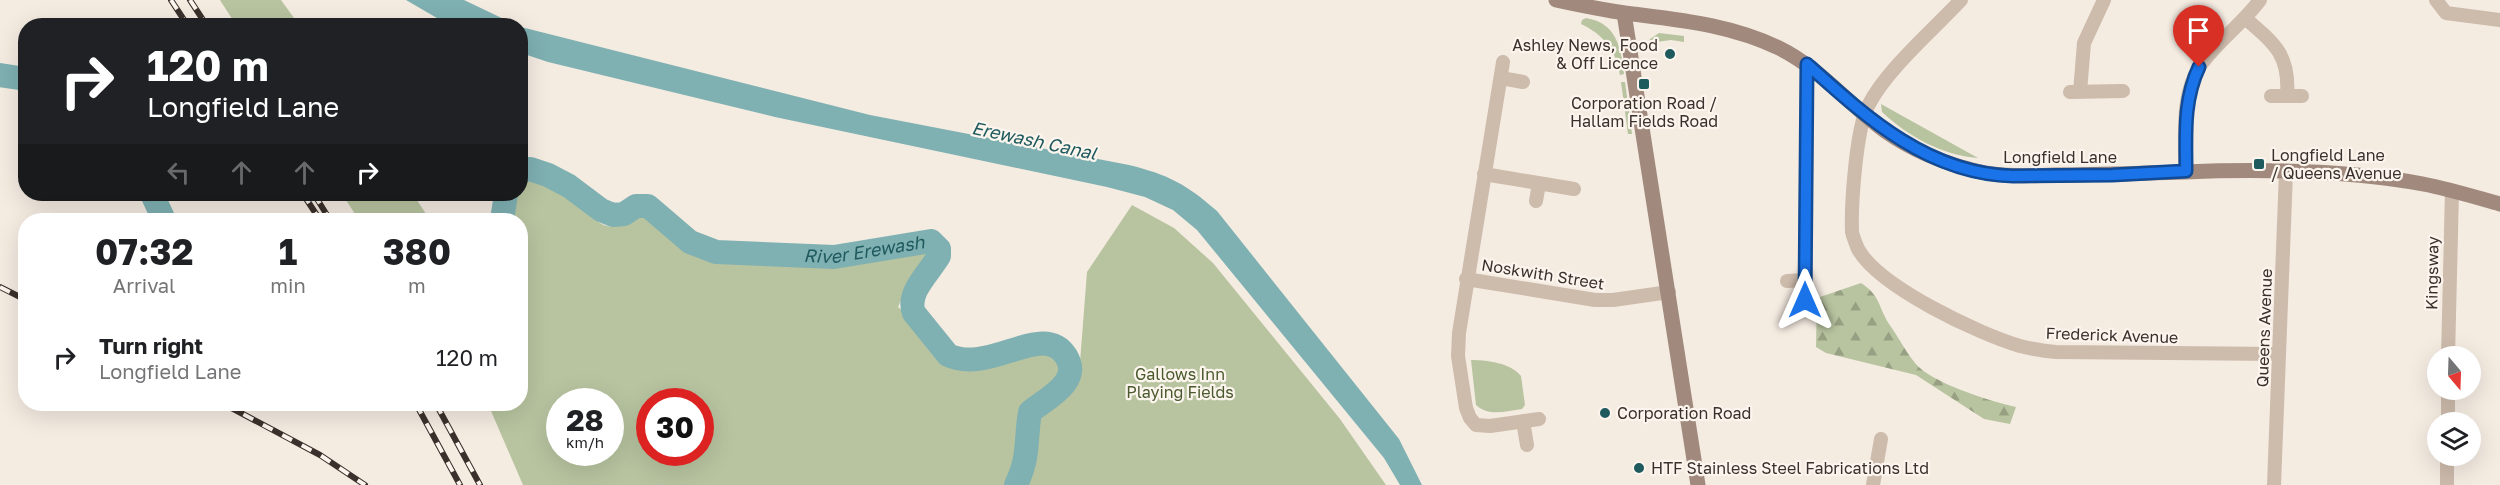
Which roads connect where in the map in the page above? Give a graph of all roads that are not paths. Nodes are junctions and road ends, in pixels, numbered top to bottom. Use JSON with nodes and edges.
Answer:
{"nodes":[{"id":1,"x":1556,"y":0,"type":"edge"},
{"id":2,"x":1961,"y":0,"type":"edge"},
{"id":3,"x":2104,"y":0,"type":"edge"},
{"id":4,"x":2260,"y":0,"type":"edge"},
{"id":5,"x":2436,"y":0,"type":"edge"},
{"id":6,"x":1624,"y":13,"type":"junction"},
{"id":7,"x":2246,"y":19,"type":"junction"},
{"id":8,"x":2500,"y":20,"type":"edge"},
{"id":9,"x":1503,"y":62,"type":"dead end"},
{"id":10,"x":1807,"y":64,"type":"junction"},
{"id":11,"x":1500,"y":78,"type":"junction"},
{"id":12,"x":1523,"y":82,"type":"dead end"},
{"id":13,"x":2123,"y":91,"type":"dead end"},
{"id":14,"x":2271,"y":96,"type":"dead end"},
{"id":15,"x":2287,"y":96,"type":"junction"},
{"id":16,"x":2302,"y":96,"type":"dead end"},
{"id":17,"x":1864,"y":114,"type":"junction"},
{"id":18,"x":2186,"y":171,"type":"junction"},
{"id":19,"x":2286,"y":172,"type":"junction"},
{"id":20,"x":1484,"y":174,"type":"junction"},
{"id":21,"x":1539,"y":184,"type":"junction"},
{"id":22,"x":1574,"y":189,"type":"dead end"},
{"id":23,"x":2452,"y":191,"type":"junction"},
{"id":24,"x":1536,"y":201,"type":"dead end"},
{"id":25,"x":2500,"y":204,"type":"edge"},
{"id":26,"x":1466,"y":279,"type":"junction"},
{"id":27,"x":1805,"y":280,"type":"junction"},
{"id":28,"x":1787,"y":281,"type":"dead end"},
{"id":29,"x":1669,"y":292,"type":"junction"},
{"id":30,"x":1805,"y":300,"type":"dead end"},
{"id":31,"x":2448,"y":346,"type":"edge"},
{"id":32,"x":2279,"y":354,"type":"junction"},
{"id":33,"x":1539,"y":419,"type":"dead end"},
{"id":34,"x":1523,"y":422,"type":"junction"},
{"id":35,"x":1881,"y":439,"type":"dead end"},
{"id":36,"x":1527,"y":445,"type":"dead end"},
{"id":37,"x":2447,"y":466,"type":"edge"},
{"id":38,"x":1698,"y":485,"type":"edge"},
{"id":39,"x":1873,"y":485,"type":"edge"},
{"id":40,"x":2274,"y":485,"type":"edge"},
{"id":41,"x":2447,"y":485,"type":"edge"}],
"edges":[{"from":1,"to":6,"type":"street","name":"Longfield Lane"},
{"from":2,"to":17,"type":"street"},
{"from":3,"to":13,"type":"street"},
{"from":4,"to":7,"type":"street"},
{"from":5,"to":8,"type":"street"},
{"from":6,"to":10,"type":"street","name":"Longfield Lane"},
{"from":6,"to":29,"type":"street"},
{"from":7,"to":15,"type":"street"},
{"from":7,"to":18,"type":"street"},
{"from":9,"to":11,"type":"street"},
{"from":10,"to":17,"type":"street","name":"Longfield Lane"},
{"from":10,"to":27,"type":"street"},
{"from":11,"to":12,"type":"street"},
{"from":11,"to":20,"type":"street"},
{"from":14,"to":15,"type":"street"},
{"from":15,"to":16,"type":"street"},
{"from":17,"to":18,"type":"street","name":"Longfield Lane"},
{"from":17,"to":32,"type":"street","name":"Frederick Avenue"},
{"from":18,"to":19,"type":"street","name":"Longfield Lane"},
{"from":19,"to":23,"type":"street","name":"Longfield Lane"},
{"from":19,"to":32,"type":"street","name":"Queens Avenue"},
{"from":20,"to":21,"type":"street"},
{"from":20,"to":26,"type":"street"},
{"from":21,"to":22,"type":"street"},
{"from":21,"to":24,"type":"street"},
{"from":23,"to":25,"type":"street","name":"Longfield Lane"},
{"from":23,"to":31,"type":"street","name":"Kingsway"},
{"from":26,"to":29,"type":"street","name":"Noskwith Street"},
{"from":26,"to":34,"type":"street","name":"Noskwith Street"},
{"from":27,"to":28,"type":"street"},
{"from":27,"to":30,"type":"street"},
{"from":29,"to":38,"type":"street"},
{"from":32,"to":40,"type":"street","name":"Queens Avenue"},
{"from":33,"to":34,"type":"street","name":"Noskwith Street"},
{"from":34,"to":36,"type":"street"},
{"from":35,"to":39,"type":"street"},
{"from":37,"to":41,"type":"street"}]}
